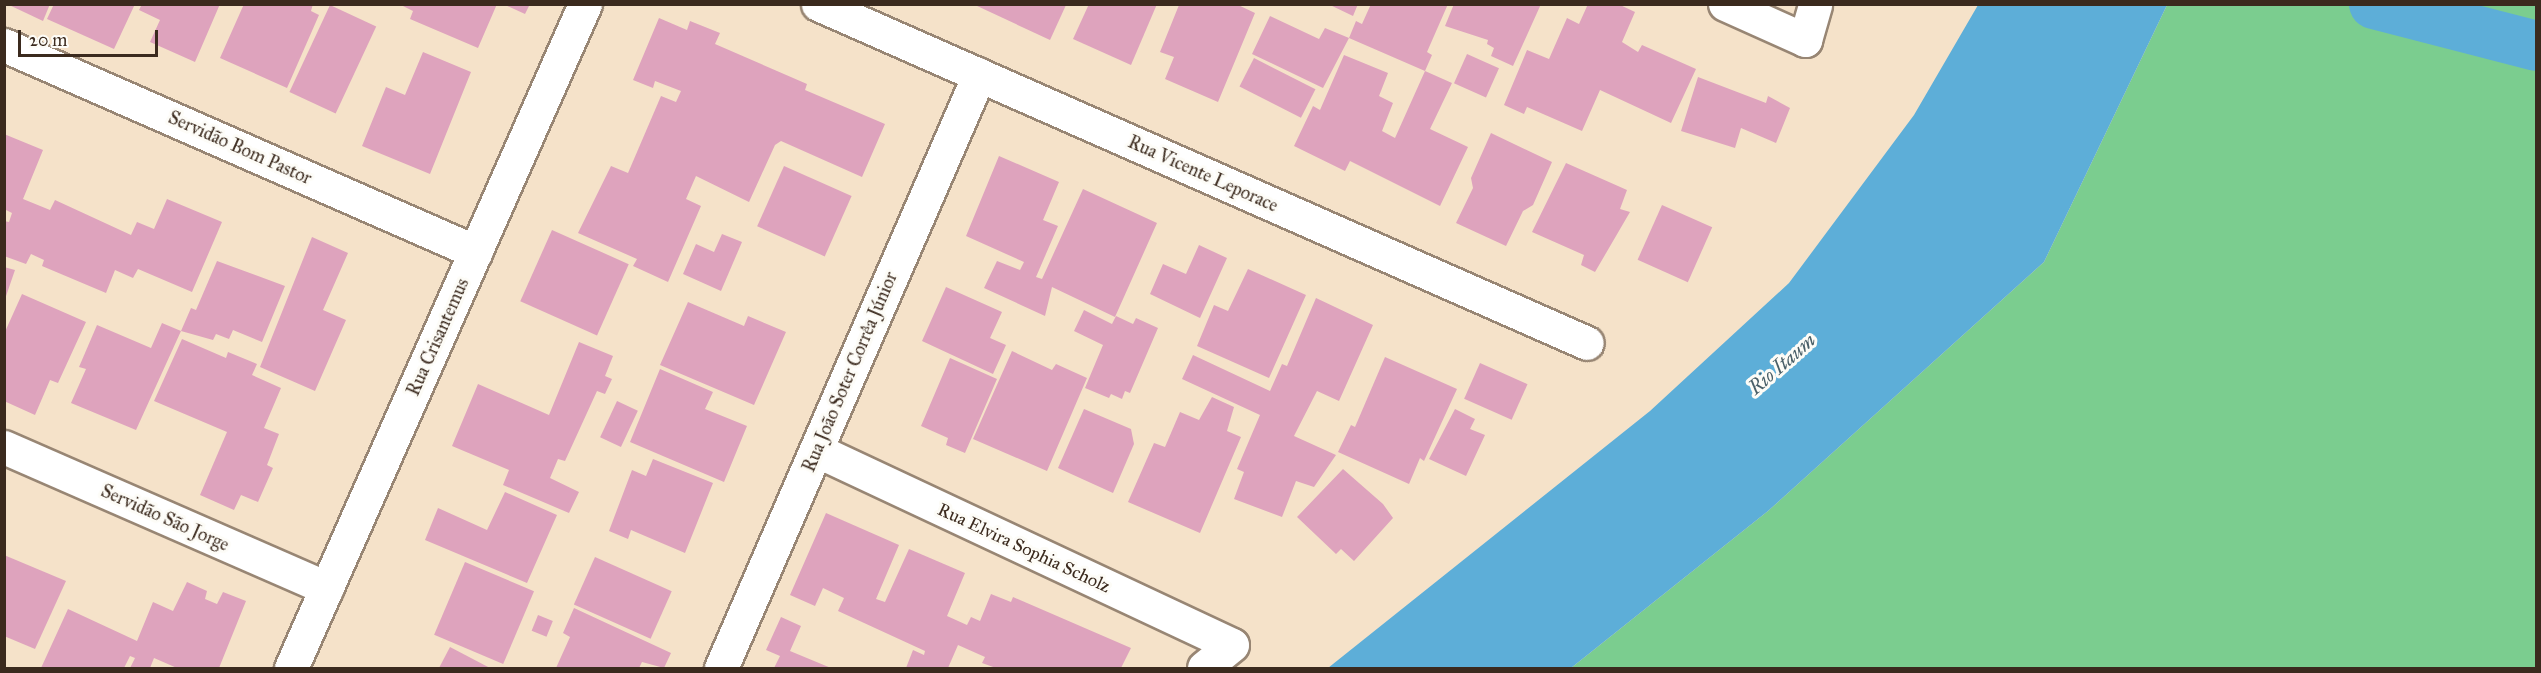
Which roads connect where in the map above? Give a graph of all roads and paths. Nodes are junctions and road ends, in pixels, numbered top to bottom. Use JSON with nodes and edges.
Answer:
{"nodes":[{"id":1,"x":585,"y":4,"type":"edge"},
{"id":2,"x":818,"y":4,"type":"edge"},
{"id":3,"x":1725,"y":4,"type":"edge"},
{"id":4,"x":1815,"y":4,"type":"edge"},
{"id":5,"x":4,"y":45,"type":"edge"},
{"id":6,"x":979,"y":75,"type":"junction"},
{"id":7,"x":476,"y":252,"type":"junction"},
{"id":8,"x":1587,"y":343,"type":"dead end"},
{"id":9,"x":4,"y":447,"type":"edge"},
{"id":10,"x":816,"y":450,"type":"junction"},
{"id":11,"x":326,"y":588,"type":"junction"},
{"id":12,"x":291,"y":669,"type":"edge"},
{"id":13,"x":721,"y":669,"type":"edge"},
{"id":14,"x":1204,"y":669,"type":"edge"}],
"edges":[{"from":1,"to":7,"type":"street","name":"Rua Crisantemus"},
{"from":2,"to":6,"type":"street","name":"Rua Vicente Leporace"},
{"from":3,"to":4,"type":"street"},
{"from":5,"to":7,"type":"street","name":"Servidão Bom Pastor"},
{"from":6,"to":8,"type":"street","name":"Rua Vicente Leporace"},
{"from":6,"to":10,"type":"street","name":"Rua João Soter Corrêa Júnior"},
{"from":7,"to":11,"type":"street","name":"Rua Crisantemus"},
{"from":9,"to":11,"type":"street","name":"Servidão São Jorge"},
{"from":10,"to":13,"type":"street","name":"Rua João Soter Corrêa Júnior"},
{"from":10,"to":14,"type":"street","name":"Rua Elvira Sophia Scholz"},
{"from":11,"to":12,"type":"street","name":"Rua Crisantemus"}]}
